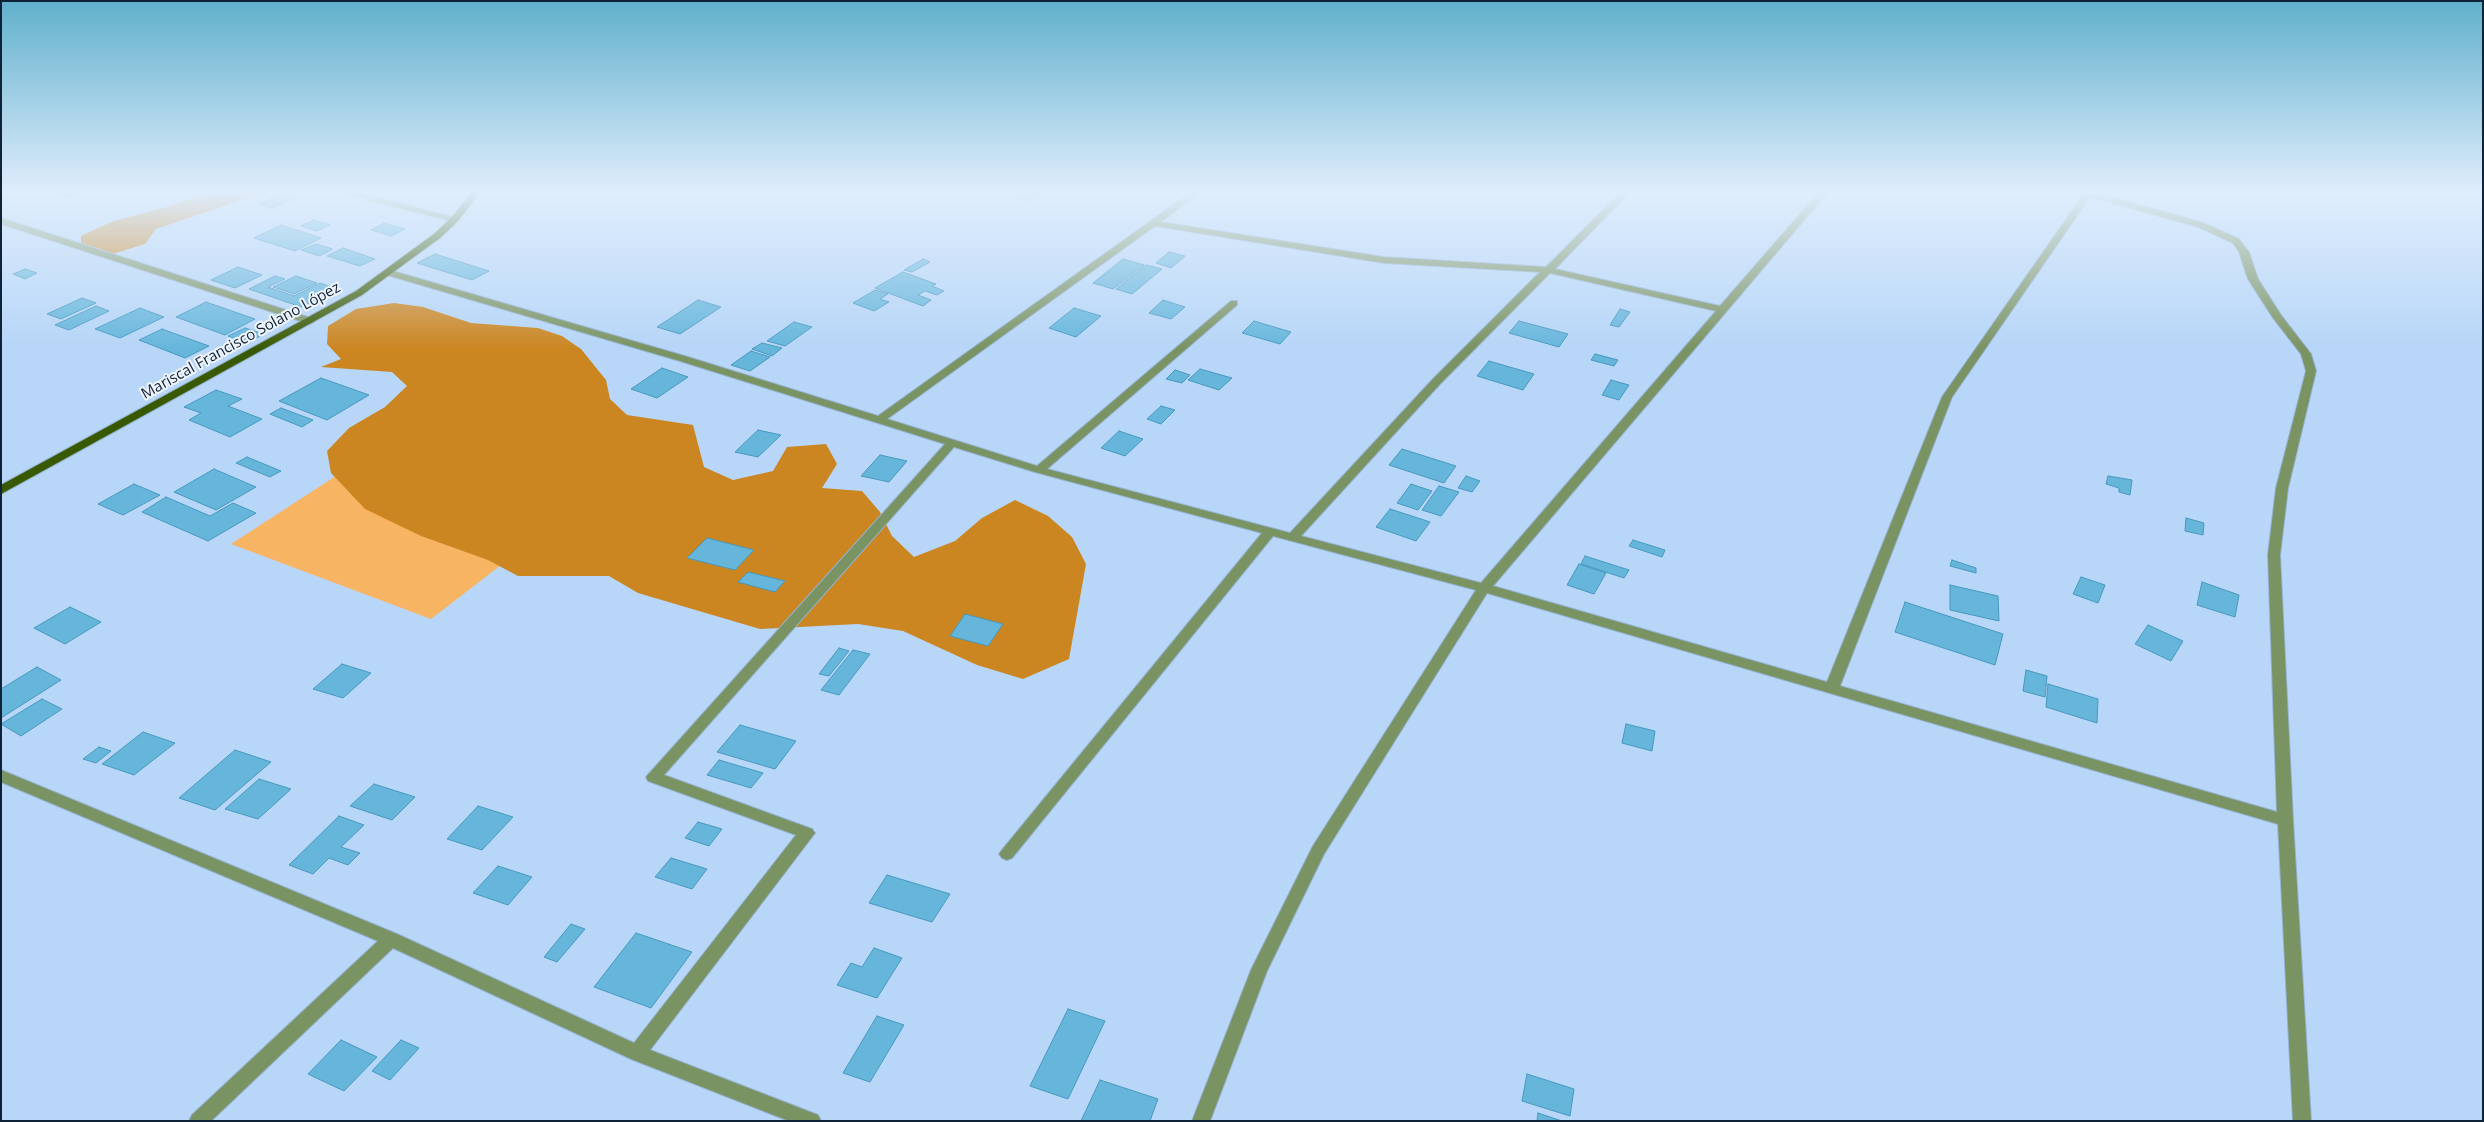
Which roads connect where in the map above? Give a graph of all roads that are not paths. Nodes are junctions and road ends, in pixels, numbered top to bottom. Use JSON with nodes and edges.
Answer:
{"nodes":[{"id":1,"x":76,"y":244,"type":"edge"},
{"id":2,"x":426,"y":244,"type":"edge"},
{"id":3,"x":1123,"y":244,"type":"edge"},
{"id":4,"x":1286,"y":244,"type":"edge"},
{"id":5,"x":1574,"y":244,"type":"edge"},
{"id":6,"x":1779,"y":244,"type":"edge"},
{"id":7,"x":2050,"y":244,"type":"edge"},
{"id":8,"x":2238,"y":244,"type":"edge"},
{"id":9,"x":1548,"y":270,"type":"junction"},
{"id":10,"x":390,"y":273,"type":"junction"},
{"id":11,"x":1234,"y":303,"type":"dead end"},
{"id":12,"x":1723,"y":310,"type":"junction"},
{"id":13,"x":310,"y":321,"type":"junction"},
{"id":14,"x":879,"y":420,"type":"junction"},
{"id":15,"x":952,"y":443,"type":"junction"},
{"id":16,"x":1039,"y":470,"type":"junction"},
{"id":17,"x":1,"y":490,"type":"edge"},
{"id":18,"x":1270,"y":531,"type":"junction"},
{"id":19,"x":1293,"y":537,"type":"junction"},
{"id":20,"x":1484,"y":588,"type":"junction"},
{"id":21,"x":1832,"y":688,"type":"junction"},
{"id":22,"x":1,"y":776,"type":"edge"},
{"id":23,"x":2285,"y":820,"type":"junction"},
{"id":24,"x":1007,"y":854,"type":"dead end"},
{"id":25,"x":391,"y":940,"type":"junction"},
{"id":26,"x":637,"y":1053,"type":"junction"},
{"id":27,"x":198,"y":1121,"type":"edge"},
{"id":28,"x":812,"y":1121,"type":"edge"},
{"id":29,"x":1201,"y":1121,"type":"edge"},
{"id":30,"x":2302,"y":1121,"type":"edge"}],
"edges":[{"from":1,"to":13,"type":"street"},
{"from":2,"to":10,"type":"main road","name":"Mariscal Francisco Solano López"},
{"from":3,"to":14,"type":"street"},
{"from":4,"to":9,"type":"street"},
{"from":5,"to":9,"type":"street"},
{"from":6,"to":12,"type":"street"},
{"from":7,"to":21,"type":"street"},
{"from":8,"to":23,"type":"street"},
{"from":9,"to":12,"type":"street"},
{"from":9,"to":19,"type":"street"},
{"from":10,"to":13,"type":"main road","name":"Mariscal Francisco Solano López"},
{"from":10,"to":14,"type":"street"},
{"from":11,"to":16,"type":"street"},
{"from":12,"to":20,"type":"street"},
{"from":13,"to":17,"type":"main road","name":"Mariscal Francisco Solano López"},
{"from":14,"to":15,"type":"street"},
{"from":15,"to":16,"type":"street"},
{"from":15,"to":26,"type":"street"},
{"from":16,"to":18,"type":"street"},
{"from":18,"to":19,"type":"street"},
{"from":18,"to":24,"type":"street"},
{"from":19,"to":20,"type":"street"},
{"from":20,"to":21,"type":"street"},
{"from":20,"to":29,"type":"street"},
{"from":21,"to":23,"type":"street"},
{"from":22,"to":25,"type":"street"},
{"from":23,"to":30,"type":"street"},
{"from":25,"to":26,"type":"street"},
{"from":25,"to":27,"type":"street"},
{"from":26,"to":28,"type":"street"}]}
